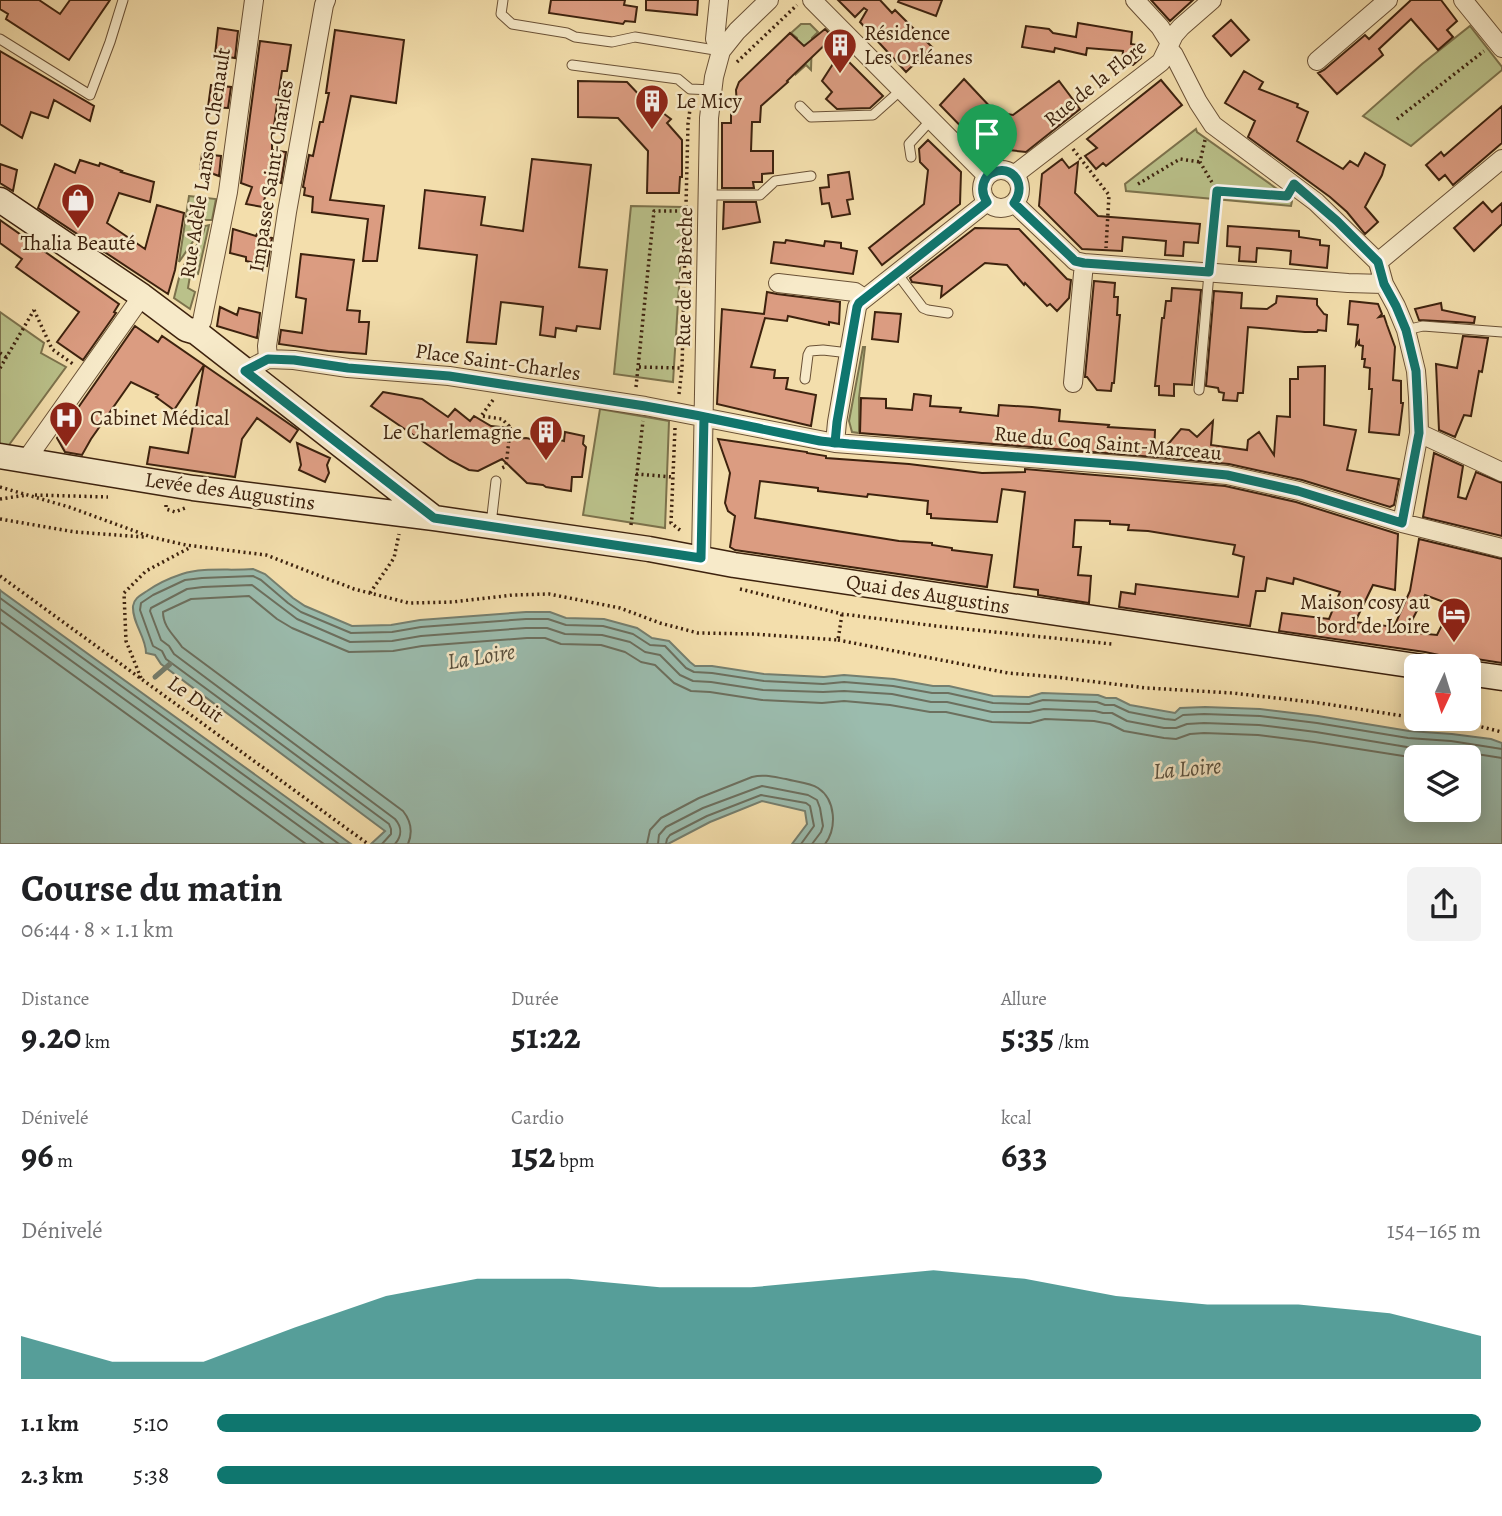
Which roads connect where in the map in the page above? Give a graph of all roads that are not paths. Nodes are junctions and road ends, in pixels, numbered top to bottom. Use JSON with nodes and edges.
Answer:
{"nodes":[{"id":1,"x":123,"y":0,"type":"edge"},
{"id":2,"x":254,"y":0,"type":"edge"},
{"id":3,"x":326,"y":0,"type":"edge"},
{"id":4,"x":503,"y":0,"type":"edge"},
{"id":5,"x":719,"y":0,"type":"edge"},
{"id":6,"x":768,"y":0,"type":"edge"},
{"id":7,"x":811,"y":0,"type":"edge"},
{"id":8,"x":1135,"y":0,"type":"edge"},
{"id":9,"x":1212,"y":0,"type":"edge"},
{"id":10,"x":1388,"y":0,"type":"edge"},
{"id":11,"x":1463,"y":0,"type":"edge"},
{"id":12,"x":0,"y":39,"type":"edge"},
{"id":13,"x":1499,"y":44,"type":"edge"},
{"id":14,"x":1170,"y":46,"type":"junction"},
{"id":15,"x":721,"y":51,"type":"junction"},
{"id":16,"x":1317,"y":61,"type":"dead end"},
{"id":17,"x":572,"y":65,"type":"dead end"},
{"id":18,"x":705,"y":90,"type":"junction"},
{"id":19,"x":901,"y":90,"type":"junction"},
{"id":20,"x":800,"y":106,"type":"dead end"},
{"id":21,"x":931,"y":120,"type":"junction"},
{"id":22,"x":911,"y":157,"type":"dead end"},
{"id":23,"x":1502,"y":159,"type":"edge"},
{"id":24,"x":811,"y":176,"type":"dead end"},
{"id":25,"x":987,"y":176,"type":"junction"},
{"id":26,"x":1014,"y":176,"type":"junction"},
{"id":27,"x":708,"y":195,"type":"junction"},
{"id":28,"x":0,"y":201,"type":"edge"},
{"id":29,"x":987,"y":202,"type":"junction"},
{"id":30,"x":1014,"y":203,"type":"junction"},
{"id":31,"x":1378,"y":262,"type":"junction"},
{"id":32,"x":1084,"y":263,"type":"junction"},
{"id":33,"x":896,"y":272,"type":"junction"},
{"id":34,"x":1209,"y":272,"type":"junction"},
{"id":35,"x":778,"y":283,"type":"dead end"},
{"id":36,"x":1384,"y":284,"type":"junction"},
{"id":37,"x":142,"y":296,"type":"junction"},
{"id":38,"x":864,"y":298,"type":"junction"},
{"id":39,"x":948,"y":313,"type":"dead end"},
{"id":40,"x":1406,"y":330,"type":"junction"},
{"id":41,"x":196,"y":332,"type":"junction"},
{"id":42,"x":1502,"y":332,"type":"edge"},
{"id":43,"x":849,"y":354,"type":"junction"},
{"id":44,"x":268,"y":359,"type":"junction"},
{"id":45,"x":245,"y":371,"type":"junction"},
{"id":46,"x":804,"y":379,"type":"dead end"},
{"id":47,"x":1073,"y":383,"type":"dead end"},
{"id":48,"x":1199,"y":390,"type":"dead end"},
{"id":49,"x":704,"y":417,"type":"junction"},
{"id":50,"x":1419,"y":433,"type":"junction"},
{"id":51,"x":835,"y":443,"type":"junction"},
{"id":52,"x":0,"y":456,"type":"edge"},
{"id":53,"x":26,"y":460,"type":"junction"},
{"id":54,"x":1502,"y":472,"type":"edge"},
{"id":55,"x":495,"y":477,"type":"road end"},
{"id":56,"x":434,"y":518,"type":"junction"},
{"id":57,"x":1402,"y":523,"type":"junction"},
{"id":58,"x":491,"y":527,"type":"junction"},
{"id":59,"x":1502,"y":548,"type":"edge"},
{"id":60,"x":683,"y":552,"type":"junction"},
{"id":61,"x":1404,"y":665,"type":"edge"},
{"id":62,"x":1481,"y":675,"type":"edge"},
{"id":63,"x":1502,"y":678,"type":"edge"}],
"edges":[{"from":1,"to":12,"type":"lane"},
{"from":2,"to":41,"type":"street","name":"Rue Adèle Lanson Chenault"},
{"from":3,"to":44,"type":"street","name":"Impasse Saint-Charles"},
{"from":4,"to":15,"type":"lane"},
{"from":5,"to":15,"type":"street","name":"Rue de la Brèche"},
{"from":6,"to":15,"type":"street"},
{"from":7,"to":19,"type":"street"},
{"from":8,"to":14,"type":"street"},
{"from":9,"to":14,"type":"street","name":"Rue de la Flore"},
{"from":10,"to":16,"type":"street"},
{"from":11,"to":13,"type":"street"},
{"from":14,"to":26,"type":"street","name":"Rue de la Flore"},
{"from":14,"to":31,"type":"street"},
{"from":15,"to":18,"type":"street","name":"Rue de la Brèche"},
{"from":17,"to":18,"type":"lane"},
{"from":18,"to":27,"type":"street","name":"Rue de la Brèche"},
{"from":19,"to":20,"type":"lane"},
{"from":19,"to":21,"type":"street"},
{"from":21,"to":22,"type":"lane"},
{"from":21,"to":25,"type":"street"},
{"from":23,"to":31,"type":"street"},
{"from":24,"to":27,"type":"lane"},
{"from":25,"to":26,"type":"street"},
{"from":25,"to":29,"type":"street"},
{"from":26,"to":30,"type":"street"},
{"from":27,"to":49,"type":"street","name":"Rue de la Brèche"},
{"from":28,"to":37,"type":"main road"},
{"from":29,"to":30,"type":"street"},
{"from":29,"to":33,"type":"street"},
{"from":30,"to":32,"type":"street"},
{"from":31,"to":36,"type":"street"},
{"from":32,"to":34,"type":"street"},
{"from":32,"to":47,"type":"street"},
{"from":33,"to":38,"type":"street"},
{"from":33,"to":39,"type":"lane"},
{"from":34,"to":36,"type":"street"},
{"from":34,"to":48,"type":"lane"},
{"from":35,"to":38,"type":"street"},
{"from":36,"to":40,"type":"street"},
{"from":37,"to":41,"type":"main road"},
{"from":37,"to":53,"type":"street"},
{"from":38,"to":43,"type":"street"},
{"from":40,"to":42,"type":"lane"},
{"from":40,"to":50,"type":"street"},
{"from":41,"to":45,"type":"main road"},
{"from":43,"to":46,"type":"lane"},
{"from":43,"to":51,"type":"street"},
{"from":44,"to":45,"type":"street"},
{"from":44,"to":49,"type":"street","name":"Place Saint-Charles"},
{"from":45,"to":56,"type":"main road"},
{"from":49,"to":51,"type":"street","name":"Rue du Coq Saint-Marceau"},
{"from":49,"to":60,"type":"street","name":"Rue de la Brèche"},
{"from":50,"to":54,"type":"street"},
{"from":50,"to":57,"type":"street"},
{"from":51,"to":57,"type":"street","name":"Rue du Coq Saint-Marceau"},
{"from":52,"to":53,"type":"main road","name":"Levée des Augustins"},
{"from":53,"to":56,"type":"main road","name":"Levée des Augustins"},
{"from":55,"to":58,"type":"lane"},
{"from":56,"to":58,"type":"main road","name":"Quai des Augustins"},
{"from":57,"to":59,"type":"street","name":"Rue du Coq Saint-Marceau"},
{"from":58,"to":60,"type":"main road","name":"Quai des Augustins"},
{"from":60,"to":61,"type":"main road","name":"Quai des Augustins"},
{"from":62,"to":63,"type":"main road"}]}
